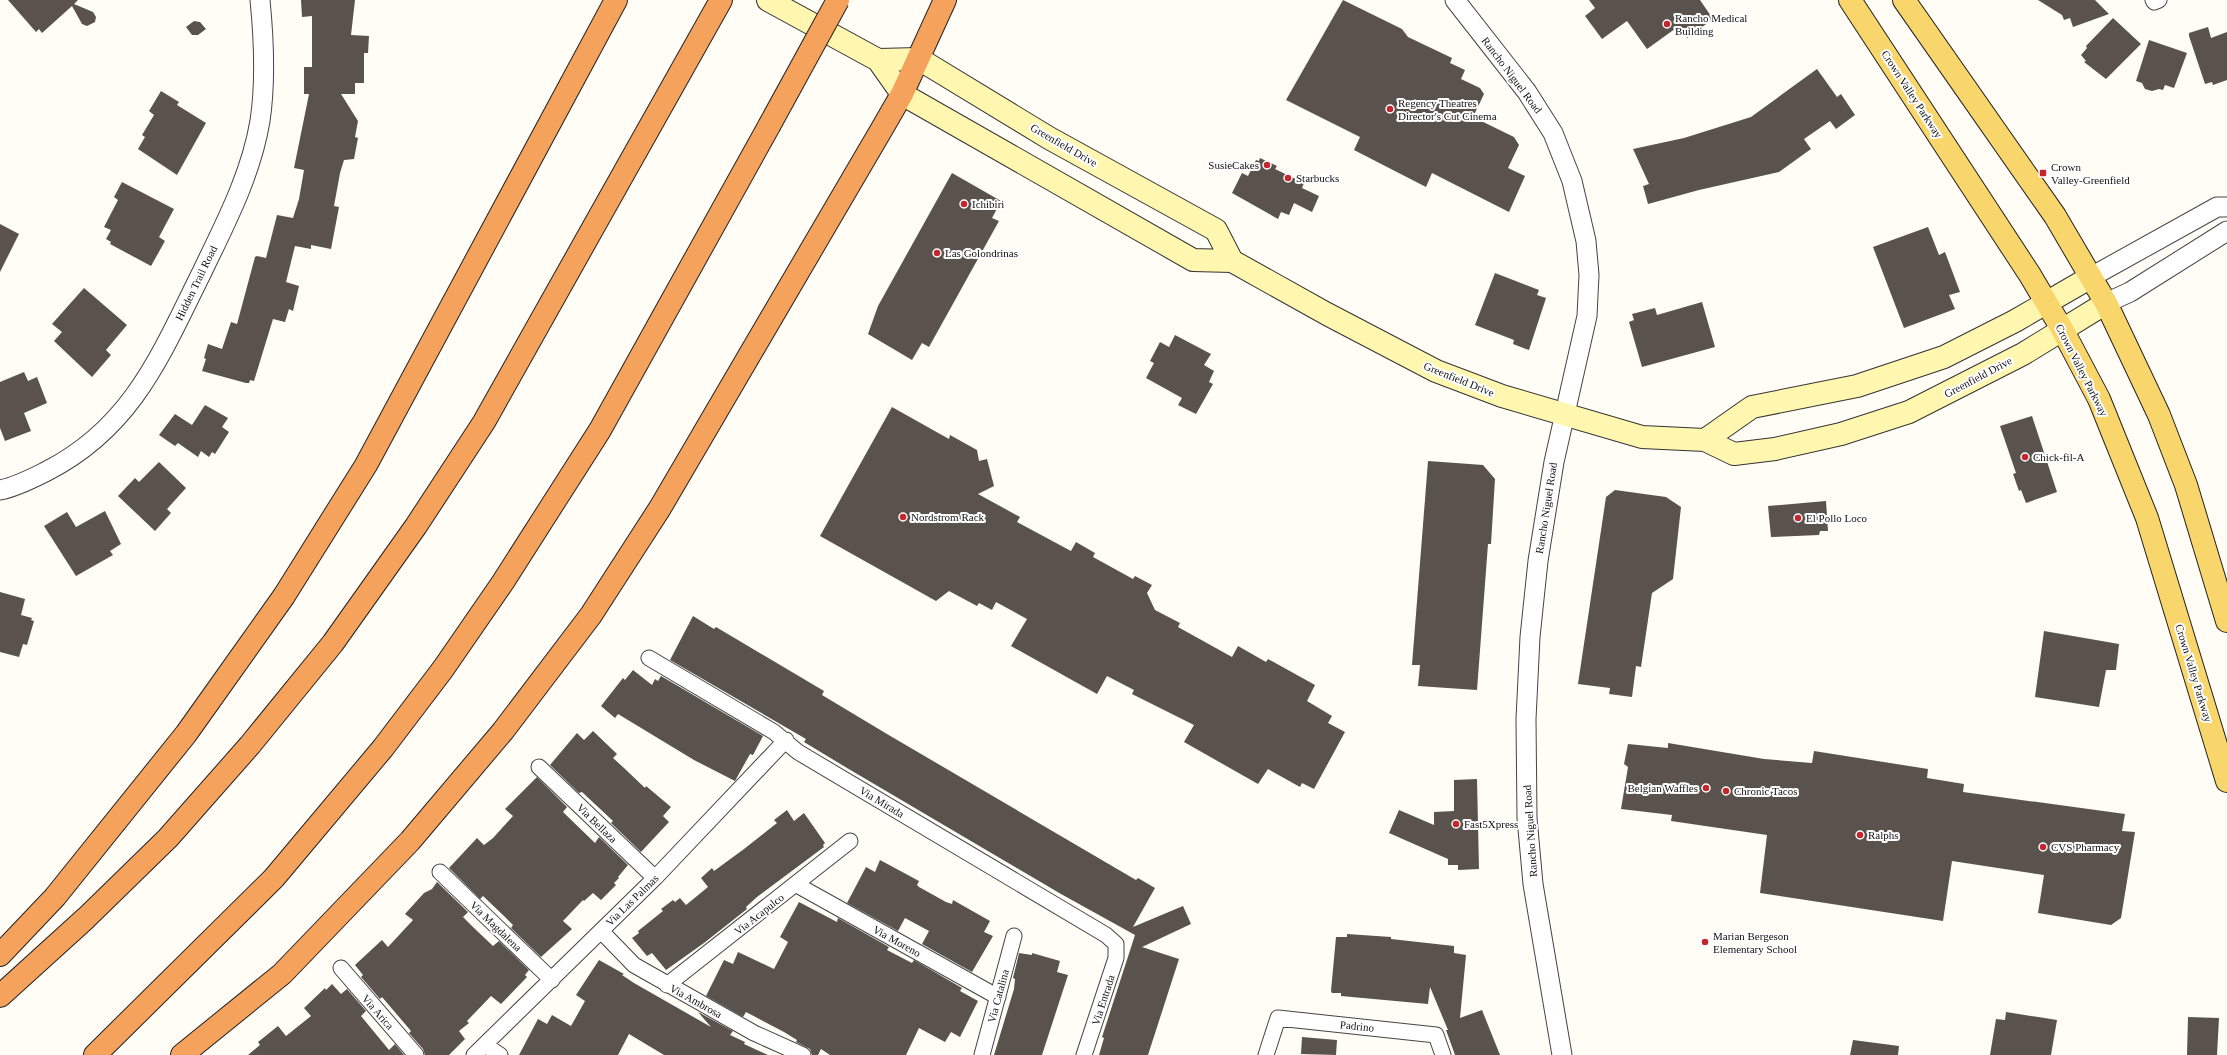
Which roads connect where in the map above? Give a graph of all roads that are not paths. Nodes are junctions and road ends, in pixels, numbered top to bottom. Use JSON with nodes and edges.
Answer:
{"nodes":[{"id":1,"x":260,"y":0,"type":"edge"},
{"id":2,"x":616,"y":0,"type":"edge"},
{"id":3,"x":721,"y":0,"type":"edge"},
{"id":4,"x":768,"y":0,"type":"edge"},
{"id":5,"x":838,"y":0,"type":"edge"},
{"id":6,"x":945,"y":0,"type":"edge"},
{"id":7,"x":1455,"y":0,"type":"edge"},
{"id":8,"x":1850,"y":0,"type":"edge"},
{"id":9,"x":1904,"y":0,"type":"edge"},
{"id":10,"x":2153,"y":0,"type":"edge"},
{"id":11,"x":2159,"y":0,"type":"edge"},
{"id":12,"x":919,"y":59,"type":"junction"},
{"id":13,"x":878,"y":60,"type":"junction"},
{"id":14,"x":902,"y":94,"type":"junction"},
{"id":15,"x":2227,"y":206,"type":"edge"},
{"id":16,"x":2227,"y":231,"type":"edge"},
{"id":17,"x":1232,"y":261,"type":"junction"},
{"id":18,"x":2091,"y":277,"type":"junction"},
{"id":19,"x":2047,"y":303,"type":"junction"},
{"id":20,"x":2106,"y":303,"type":"junction"},
{"id":21,"x":2062,"y":330,"type":"junction"},
{"id":22,"x":1564,"y":416,"type":"junction"},
{"id":23,"x":1705,"y":440,"type":"junction"},
{"id":24,"x":0,"y":490,"type":"edge"},
{"id":25,"x":2227,"y":621,"type":"edge"},
{"id":26,"x":649,"y":658,"type":"dead end"},
{"id":27,"x":786,"y":740,"type":"junction"},
{"id":28,"x":539,"y":768,"type":"dead end"},
{"id":29,"x":2227,"y":781,"type":"edge"},
{"id":30,"x":850,"y":842,"type":"dead end"},
{"id":31,"x":440,"y":872,"type":"dead end"},
{"id":32,"x":655,"y":878,"type":"junction"},
{"id":33,"x":797,"y":885,"type":"junction"},
{"id":34,"x":601,"y":931,"type":"junction"},
{"id":35,"x":1014,"y":936,"type":"dead end"},
{"id":36,"x":1116,"y":944,"type":"joint"},
{"id":37,"x":0,"y":955,"type":"edge"},
{"id":38,"x":341,"y":968,"type":"dead end"},
{"id":39,"x":552,"y":980,"type":"junction"},
{"id":40,"x":667,"y":985,"type":"junction"},
{"id":41,"x":0,"y":996,"type":"edge"},
{"id":42,"x":998,"y":997,"type":"junction"},
{"id":43,"x":479,"y":1050,"type":"edge"},
{"id":44,"x":95,"y":1055,"type":"edge"},
{"id":45,"x":182,"y":1055,"type":"edge"},
{"id":46,"x":416,"y":1055,"type":"edge"},
{"id":47,"x":500,"y":1055,"type":"edge"},
{"id":48,"x":803,"y":1055,"type":"edge"},
{"id":49,"x":982,"y":1055,"type":"edge"},
{"id":50,"x":1084,"y":1055,"type":"edge"},
{"id":51,"x":1266,"y":1055,"type":"edge"},
{"id":52,"x":1443,"y":1055,"type":"edge"},
{"id":53,"x":1562,"y":1055,"type":"edge"}],
"edges":[{"from":1,"to":24,"type":"street","name":"Hidden Trail Road"},
{"from":2,"to":37,"type":"highway"},
{"from":3,"to":41,"type":"highway"},
{"from":4,"to":13,"type":"main road","name":"Greenfield Drive"},
{"from":5,"to":44,"type":"highway","bridge":true},
{"from":6,"to":12,"type":"highway"},
{"from":7,"to":22,"type":"street","name":"Rancho Niguel Road"},
{"from":8,"to":19,"type":"main road","name":"Crown Valley Parkway"},
{"from":9,"to":18,"type":"main road"},
{"from":10,"to":11,"type":"street"},
{"from":12,"to":13,"type":"main road"},
{"from":12,"to":14,"type":"highway"},
{"from":12,"to":17,"type":"main road","name":"Greenfield Drive"},
{"from":13,"to":14,"type":"main road","name":"Greenfield Drive"},
{"from":14,"to":17,"type":"main road","name":"Greenfield Drive"},
{"from":14,"to":45,"type":"highway"},
{"from":15,"to":18,"type":"street"},
{"from":16,"to":20,"type":"street","name":"Greenfield Drive"},
{"from":17,"to":22,"type":"main road","name":"Greenfield Drive"},
{"from":18,"to":19,"type":"main road"},
{"from":18,"to":20,"type":"main road"},
{"from":19,"to":21,"type":"main road","name":"Crown Valley Parkway"},
{"from":19,"to":23,"type":"main road"},
{"from":20,"to":21,"type":"main road","name":"Greenfield Drive"},
{"from":20,"to":25,"type":"main road"},
{"from":21,"to":23,"type":"main road","name":"Greenfield Drive"},
{"from":21,"to":29,"type":"main road","name":"Crown Valley Parkway"},
{"from":22,"to":23,"type":"main road","name":"Greenfield Drive"},
{"from":22,"to":53,"type":"street","name":"Rancho Niguel Road"},
{"from":26,"to":27,"type":"street","name":"Via Mirada"},
{"from":27,"to":32,"type":"street","name":"Via Las Palmas"},
{"from":27,"to":36,"type":"street","name":"Via Mirada"},
{"from":28,"to":32,"type":"street","name":"Via Bellaza"},
{"from":30,"to":33,"type":"street","name":"Via Acapulco"},
{"from":31,"to":39,"type":"street","name":"Via Magdalena"},
{"from":32,"to":34,"type":"street","name":"Via Las Palmas"},
{"from":33,"to":40,"type":"street","name":"Via Acapulco"},
{"from":33,"to":42,"type":"street","name":"Via Moreno"},
{"from":34,"to":39,"type":"street","name":"Via Las Palmas"},
{"from":34,"to":40,"type":"street","name":"Via Ambrosa"},
{"from":35,"to":42,"type":"street","name":"Via Catalina"},
{"from":36,"to":50,"type":"street","name":"Via Entrada"},
{"from":38,"to":46,"type":"street","name":"Via Arica"},
{"from":39,"to":43,"type":"street","name":"Via Las Palmas"},
{"from":40,"to":48,"type":"street","name":"Via Ambrosa"},
{"from":42,"to":49,"type":"street","name":"Via Catalina"},
{"from":43,"to":47,"type":"street"},
{"from":51,"to":52,"type":"street","name":"Padrino"}]}
